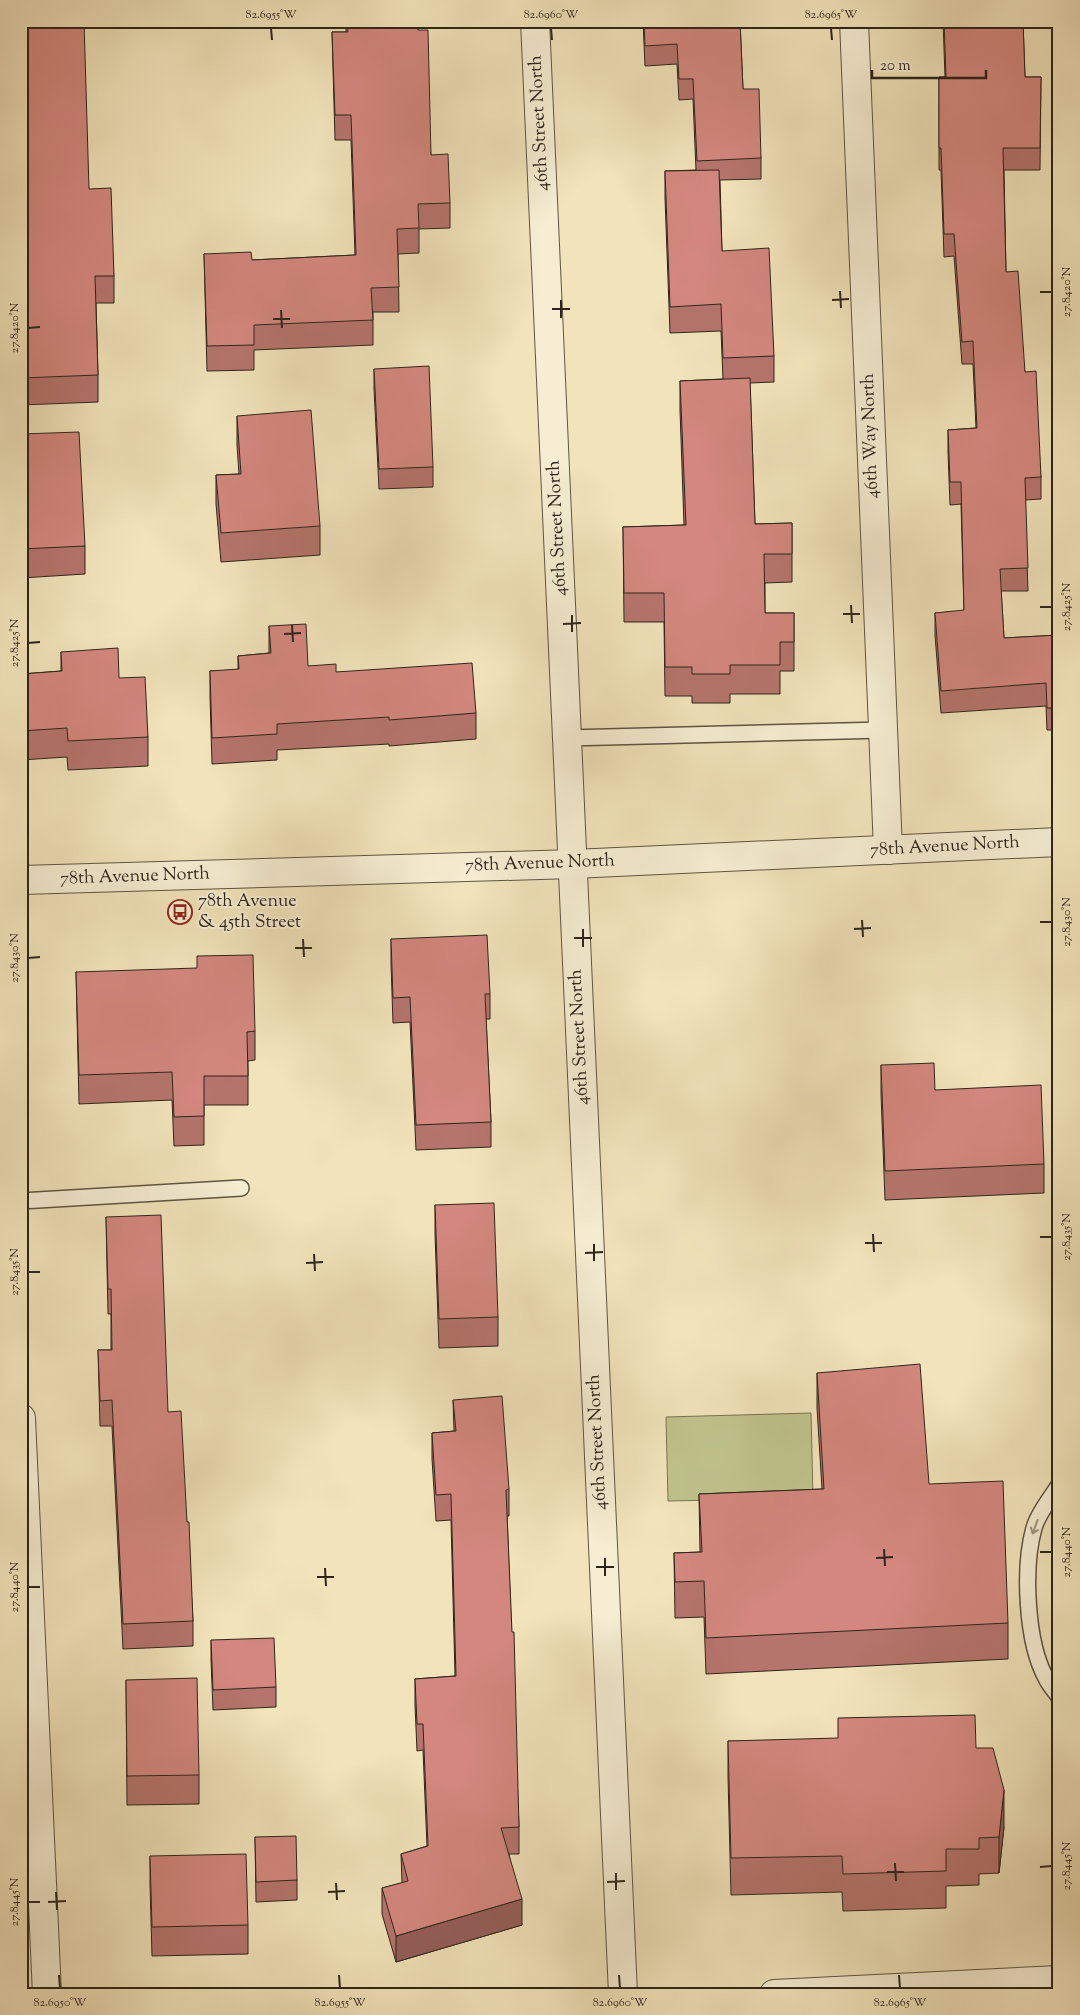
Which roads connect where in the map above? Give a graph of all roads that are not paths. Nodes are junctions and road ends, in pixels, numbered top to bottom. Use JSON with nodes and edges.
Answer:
{"nodes":[{"id":1,"x":535,"y":21,"type":"edge"},
{"id":2,"x":854,"y":21,"type":"edge"},
{"id":3,"x":884,"y":730,"type":"junction"},
{"id":4,"x":567,"y":738,"type":"junction"},
{"id":5,"x":1059,"y":842,"type":"edge"},
{"id":6,"x":888,"y":850,"type":"junction"},
{"id":7,"x":572,"y":864,"type":"junction"},
{"id":8,"x":21,"y":880,"type":"edge"},
{"id":9,"x":241,"y":1188,"type":"dead end"},
{"id":10,"x":21,"y":1201,"type":"edge"},
{"id":11,"x":21,"y":1418,"type":"edge"},
{"id":12,"x":1059,"y":1485,"type":"edge"},
{"id":13,"x":1059,"y":1697,"type":"edge"},
{"id":14,"x":1059,"y":1980,"type":"edge"},
{"id":15,"x":47,"y":1994,"type":"edge"},
{"id":16,"x":623,"y":1994,"type":"edge"},
{"id":17,"x":774,"y":1994,"type":"edge"}],
"edges":[{"from":1,"to":4,"type":"street","name":"46th Street North"},
{"from":2,"to":3,"type":"street","name":"46th Way North"},
{"from":3,"to":4,"type":"lane"},
{"from":3,"to":6,"type":"street","name":"46th Way North"},
{"from":4,"to":7,"type":"street","name":"46th Street North"},
{"from":5,"to":6,"type":"street","name":"78th Avenue North"},
{"from":6,"to":7,"type":"street","name":"78th Avenue North"},
{"from":7,"to":8,"type":"street","name":"78th Avenue North"},
{"from":7,"to":16,"type":"street","name":"46th Street North"},
{"from":9,"to":10,"type":"lane"},
{"from":11,"to":15,"type":"street"},
{"from":12,"to":13,"type":"lane","one_way":true},
{"from":14,"to":17,"type":"street"}]}
